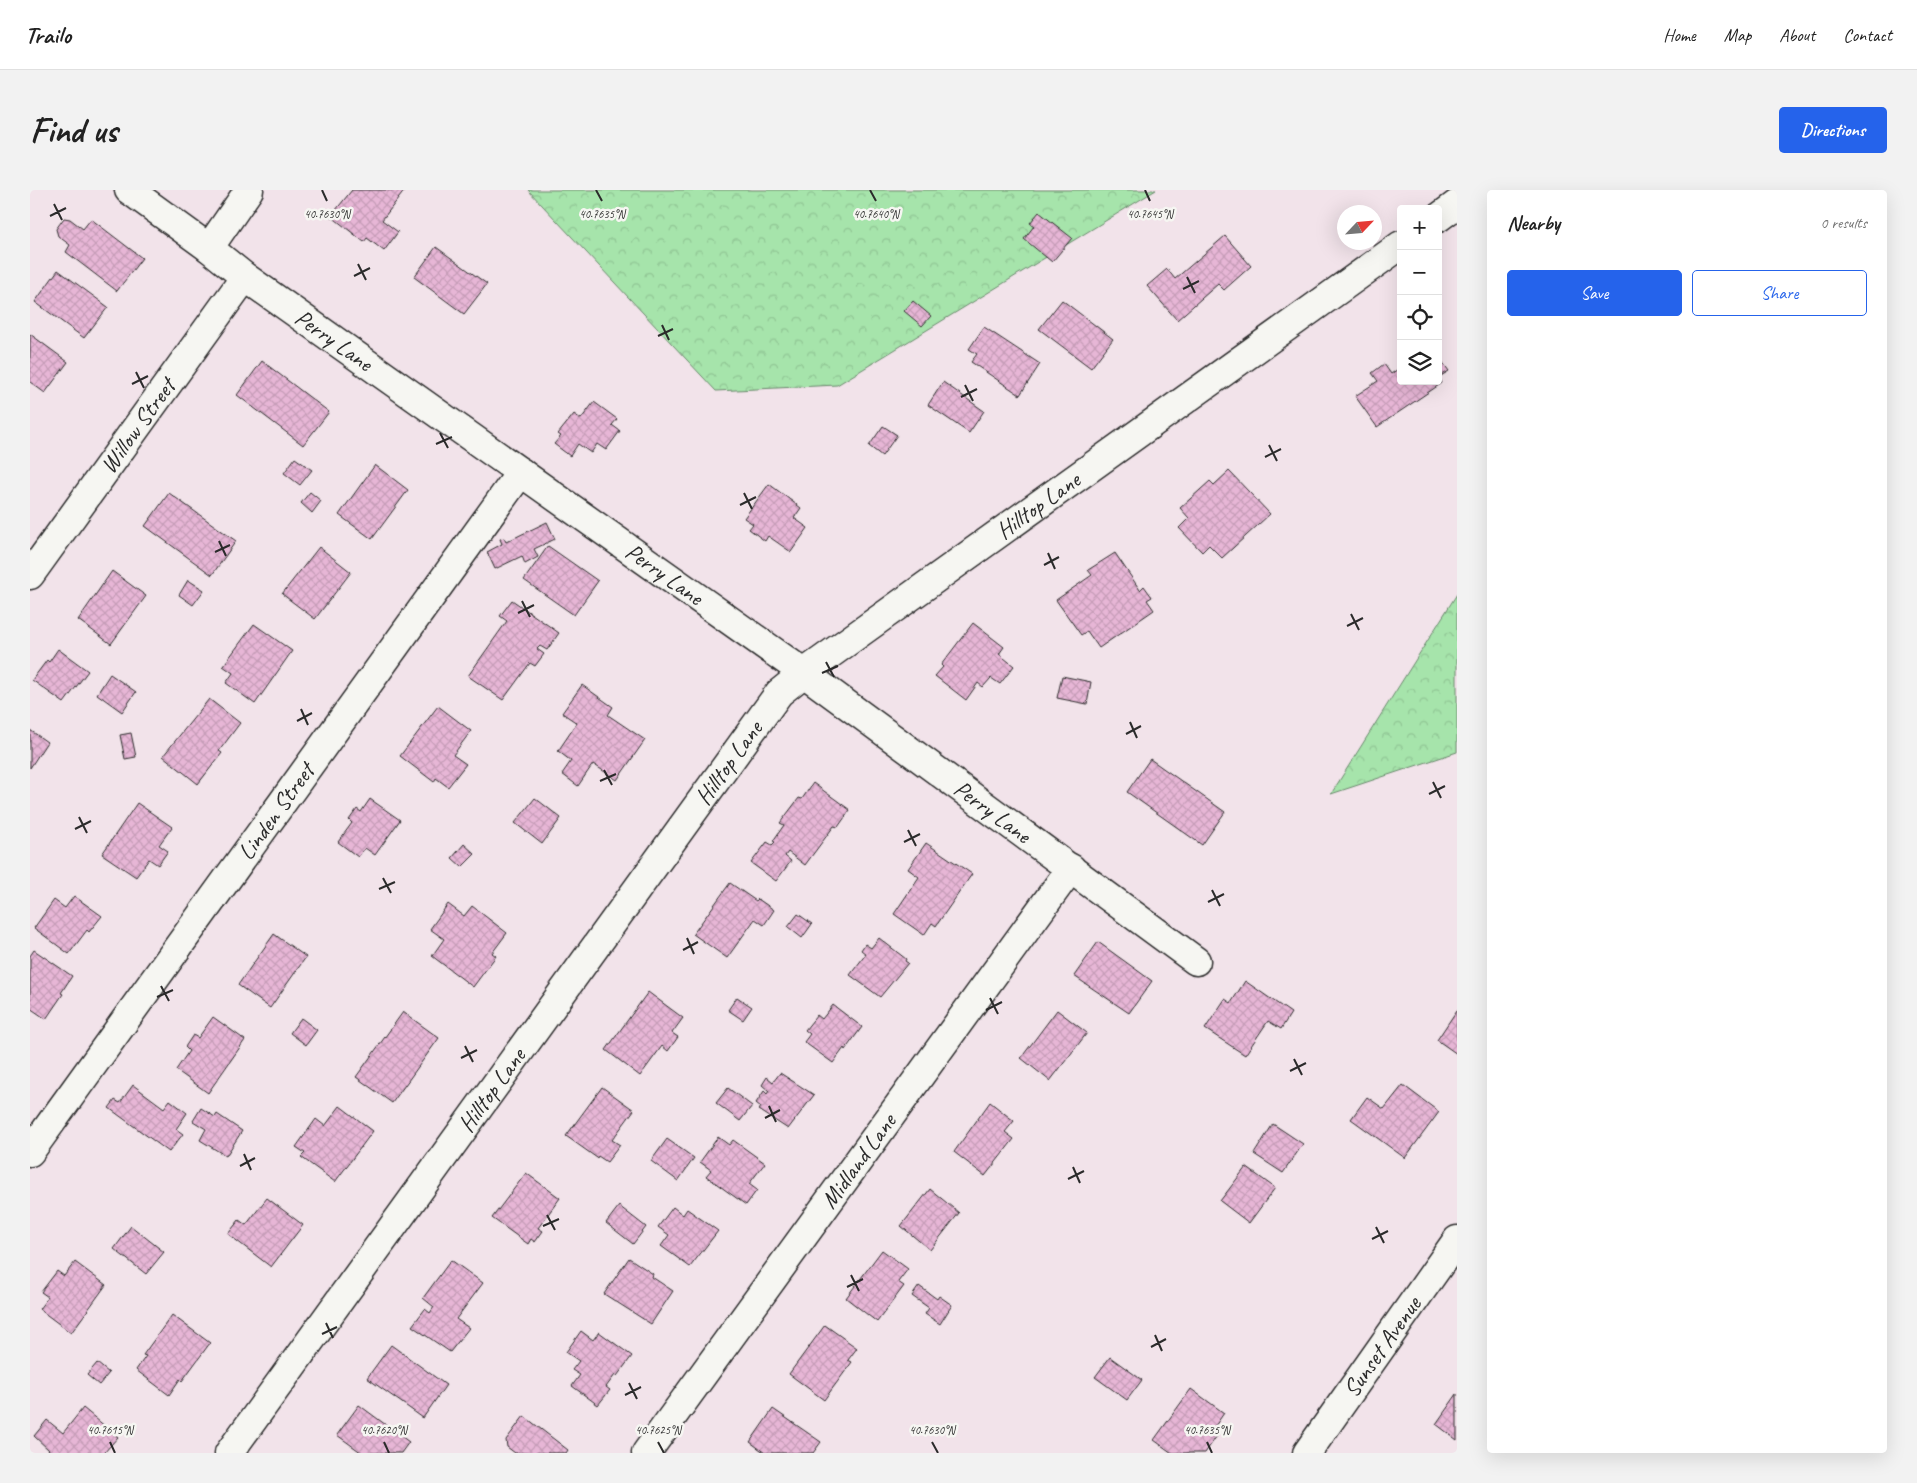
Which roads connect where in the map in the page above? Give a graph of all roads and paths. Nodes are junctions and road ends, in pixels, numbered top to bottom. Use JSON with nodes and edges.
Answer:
{"nodes":[{"id":1,"x":129,"y":190,"type":"edge"},
{"id":2,"x":249,"y":190,"type":"edge"},
{"id":3,"x":1457,"y":204,"type":"edge"},
{"id":4,"x":1442,"y":215,"type":"edge"},
{"id":5,"x":209,"y":248,"type":"junction"},
{"id":6,"x":1397,"y":248,"type":"edge"},
{"id":7,"x":245,"y":277,"type":"junction"},
{"id":8,"x":521,"y":472,"type":"junction"},
{"id":9,"x":30,"y":575,"type":"edge"},
{"id":10,"x":804,"y":674,"type":"junction"},
{"id":11,"x":1070,"y":868,"type":"junction"},
{"id":12,"x":1196,"y":961,"type":"dead end"},
{"id":13,"x":30,"y":1152,"type":"edge"},
{"id":14,"x":1457,"y":1240,"type":"edge"},
{"id":15,"x":229,"y":1453,"type":"edge"},
{"id":16,"x":646,"y":1453,"type":"edge"},
{"id":17,"x":1307,"y":1453,"type":"edge"}],
"edges":[{"from":1,"to":5,"type":"street","name":"Perry Lane"},
{"from":2,"to":5,"type":"street"},
{"from":3,"to":4,"type":"street"},
{"from":5,"to":7,"type":"street","name":"Perry Lane"},
{"from":6,"to":10,"type":"street","name":"Hilltop Lane"},
{"from":7,"to":8,"type":"street","name":"Perry Lane"},
{"from":7,"to":9,"type":"street","name":"Willow Street"},
{"from":8,"to":10,"type":"street","name":"Perry Lane"},
{"from":8,"to":13,"type":"street","name":"Linden Street"},
{"from":10,"to":11,"type":"street","name":"Perry Lane"},
{"from":10,"to":15,"type":"street","name":"Hilltop Lane"},
{"from":11,"to":12,"type":"street","name":"Perry Lane"},
{"from":11,"to":16,"type":"street","name":"Midland Lane"},
{"from":14,"to":17,"type":"street","name":"Sunset Avenue"}]}
